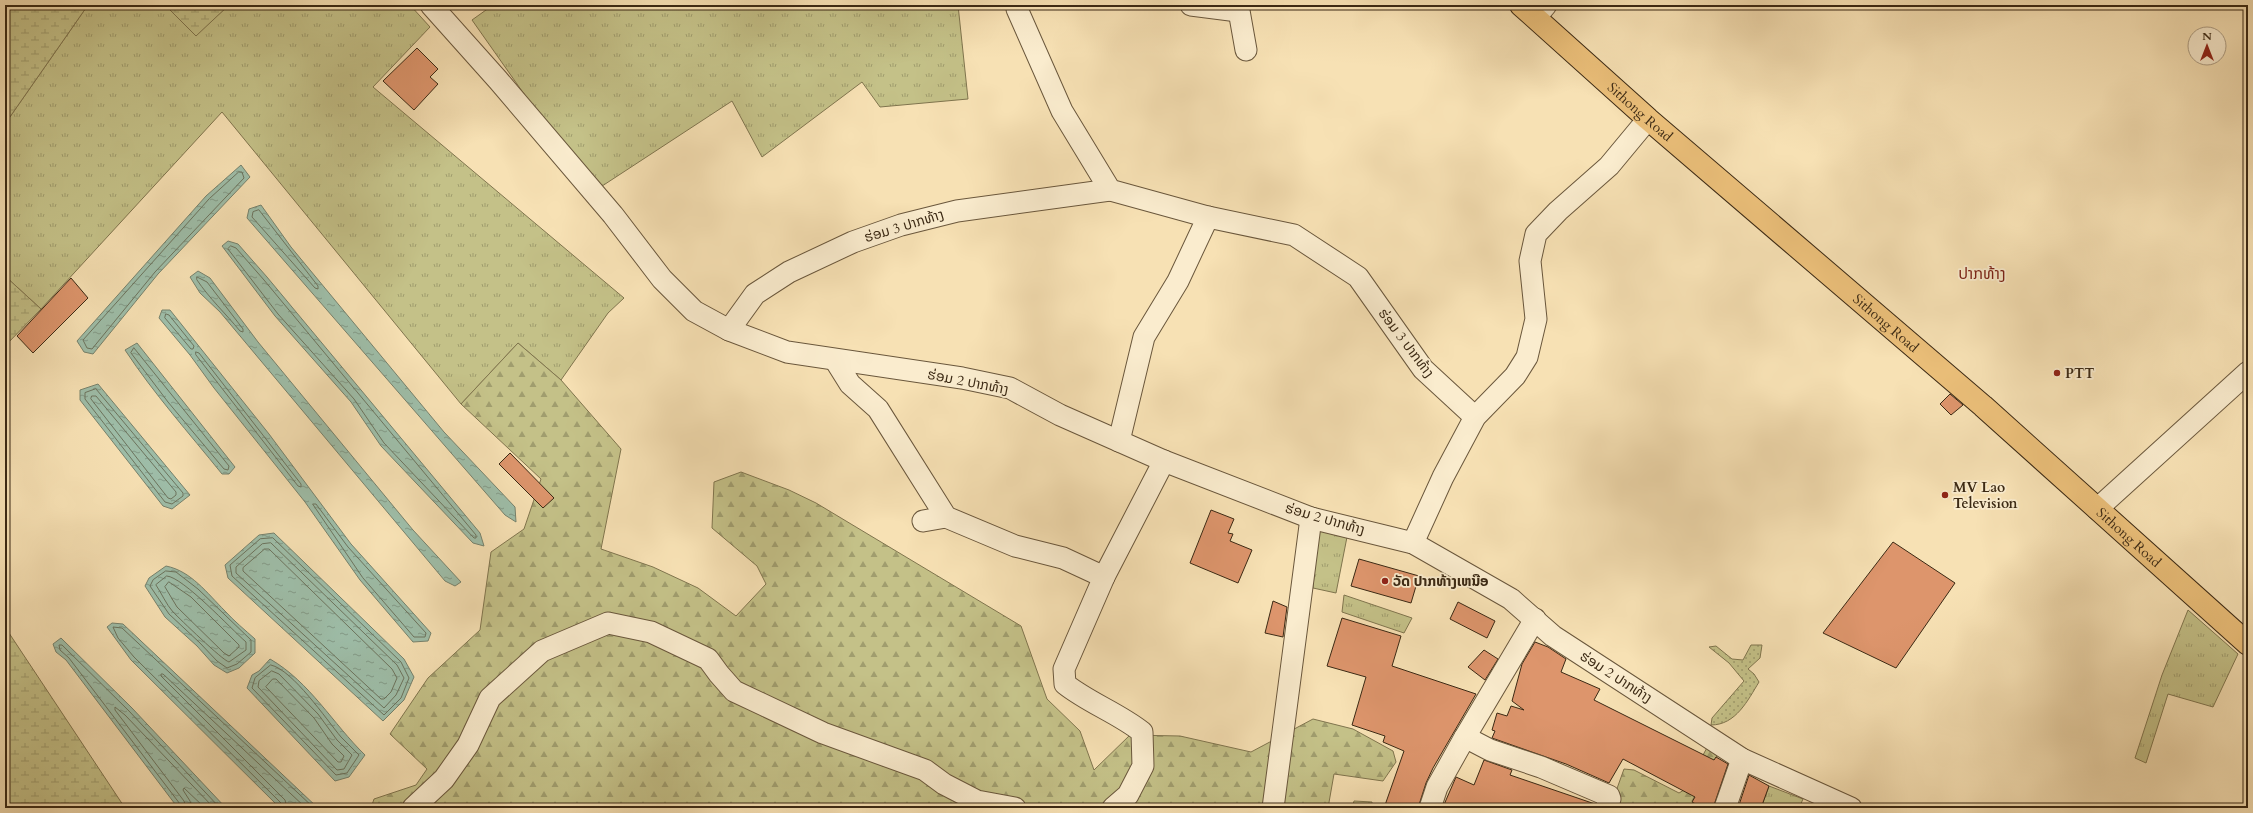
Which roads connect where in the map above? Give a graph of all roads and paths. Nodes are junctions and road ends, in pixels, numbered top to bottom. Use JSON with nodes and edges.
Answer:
{"nodes":[{"id":1,"x":431,"y":5,"type":"edge"},
{"id":2,"x":1191,"y":5,"type":"edge"},
{"id":3,"x":1238,"y":8,"type":"edge"},
{"id":4,"x":1017,"y":9,"type":"dead end"},
{"id":5,"x":1534,"y":9,"type":"edge"},
{"id":6,"x":1246,"y":50,"type":"dead end"},
{"id":7,"x":1648,"y":119,"type":"junction"},
{"id":8,"x":1110,"y":190,"type":"junction"},
{"id":9,"x":1208,"y":217,"type":"junction"},
{"id":10,"x":729,"y":330,"type":"junction"},
{"id":11,"x":835,"y":360,"type":"junction"},
{"id":12,"x":2248,"y":372,"type":"edge"},
{"id":13,"x":1475,"y":417,"type":"junction"},
{"id":14,"x":1118,"y":441,"type":"junction"},
{"id":15,"x":1164,"y":461,"type":"junction"},
{"id":16,"x":2097,"y":509,"type":"junction"},
{"id":17,"x":946,"y":517,"type":"junction"},
{"id":18,"x":1311,"y":518,"type":"junction"},
{"id":19,"x":923,"y":521,"type":"dead end"},
{"id":20,"x":1413,"y":543,"type":"junction"},
{"id":21,"x":1104,"y":577,"type":"junction"},
{"id":22,"x":1535,"y":619,"type":"junction"},
{"id":23,"x":2248,"y":644,"type":"edge"},
{"id":24,"x":1464,"y":737,"type":"junction"},
{"id":25,"x":1742,"y":759,"type":"junction"},
{"id":26,"x":1848,"y":807,"type":"edge"},
{"id":27,"x":412,"y":808,"type":"edge"},
{"id":28,"x":1015,"y":808,"type":"edge"},
{"id":29,"x":1113,"y":808,"type":"edge"},
{"id":30,"x":1273,"y":808,"type":"edge"},
{"id":31,"x":1430,"y":808,"type":"edge"},
{"id":32,"x":1606,"y":808,"type":"edge"},
{"id":33,"x":1725,"y":808,"type":"edge"}],
"edges":[{"from":1,"to":10,"type":"street","name":"ຮ່ອມ 2 ປາກທ້າງ"},
{"from":2,"to":3,"type":"street"},
{"from":3,"to":6,"type":"street"},
{"from":4,"to":8,"type":"street"},
{"from":5,"to":7,"type":"main road","name":"Sithong Road"},
{"from":7,"to":13,"type":"street"},
{"from":7,"to":16,"type":"main road","name":"Sithong Road"},
{"from":8,"to":9,"type":"street","name":"ຮ່ອມ 3 ປາກທ້າງ"},
{"from":8,"to":10,"type":"street","name":"ຮ່ອມ 3 ປາກທ້າງ"},
{"from":9,"to":13,"type":"street","name":"ຮ່ອມ 3 ປາກທ້າງ"},
{"from":9,"to":14,"type":"street"},
{"from":10,"to":11,"type":"street","name":"ຮ່ອມ 2 ປາກທ້າງ"},
{"from":11,"to":14,"type":"street","name":"ຮ່ອມ 2 ປາກທ້າງ"},
{"from":11,"to":17,"type":"street"},
{"from":12,"to":16,"type":"street"},
{"from":13,"to":20,"type":"street"},
{"from":14,"to":15,"type":"street","name":"ຮ່ອມ 2 ປາກທ້າງ"},
{"from":15,"to":18,"type":"street","name":"ຮ່ອມ 2 ປາກທ້າງ"},
{"from":15,"to":21,"type":"street"},
{"from":16,"to":23,"type":"main road","name":"Sithong Road"},
{"from":17,"to":19,"type":"street"},
{"from":17,"to":21,"type":"street"},
{"from":18,"to":20,"type":"street","name":"ຮ່ອມ 2 ປາກທ້າງ"},
{"from":18,"to":30,"type":"street"},
{"from":20,"to":22,"type":"street","name":"ຮ່ອມ 2 ປາກທ້າງ"},
{"from":21,"to":29,"type":"street"},
{"from":22,"to":24,"type":"street"},
{"from":22,"to":25,"type":"street","name":"ຮ່ອມ 2 ປາກທ້າງ"},
{"from":24,"to":31,"type":"street"},
{"from":24,"to":32,"type":"street"},
{"from":25,"to":26,"type":"street","name":"ຮ່ອມ 2 ປາກທ້າງ"},
{"from":25,"to":33,"type":"street"},
{"from":27,"to":28,"type":"street"}]}
